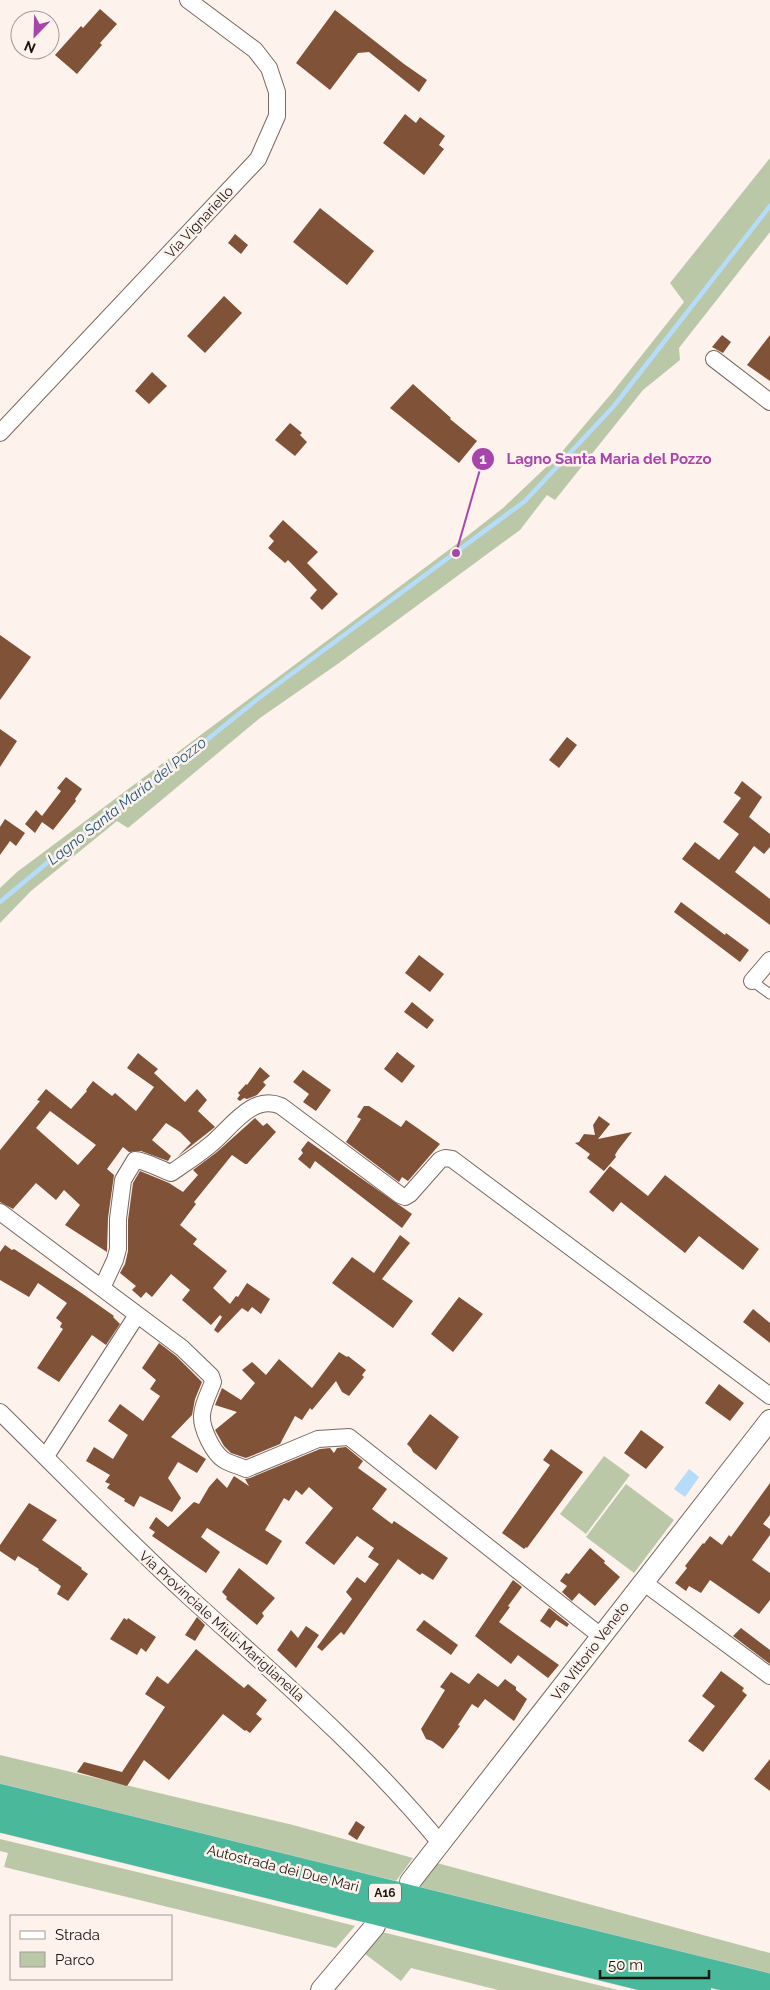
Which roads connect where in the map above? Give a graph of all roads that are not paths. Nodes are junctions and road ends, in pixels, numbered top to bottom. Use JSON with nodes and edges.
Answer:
{"nodes":[{"id":1,"x":188,"y":0,"type":"edge"},
{"id":2,"x":714,"y":359,"type":"dead end"},
{"id":3,"x":770,"y":402,"type":"edge"},
{"id":4,"x":0,"y":433,"type":"edge"},
{"id":5,"x":770,"y":960,"type":"edge"},
{"id":6,"x":752,"y":981,"type":"joint"},
{"id":7,"x":770,"y":994,"type":"edge"},
{"id":8,"x":0,"y":1212,"type":"edge"},
{"id":9,"x":102,"y":1288,"type":"junction"},
{"id":10,"x":137,"y":1315,"type":"junction"},
{"id":11,"x":770,"y":1396,"type":"edge"},
{"id":12,"x":0,"y":1412,"type":"edge"},
{"id":13,"x":770,"y":1420,"type":"edge"},
{"id":14,"x":46,"y":1456,"type":"junction"},
{"id":15,"x":643,"y":1582,"type":"junction"},
{"id":16,"x":602,"y":1637,"type":"junction"},
{"id":17,"x":770,"y":1676,"type":"edge"},
{"id":18,"x":0,"y":1798,"type":"edge"},
{"id":19,"x":0,"y":1818,"type":"edge"},
{"id":20,"x":441,"y":1844,"type":"junction"},
{"id":21,"x":410,"y":1882,"type":"dead end"},
{"id":22,"x":375,"y":1926,"type":"dead end"},
{"id":23,"x":770,"y":1988,"type":"edge"},
{"id":24,"x":321,"y":1990,"type":"edge"},
{"id":25,"x":697,"y":1990,"type":"edge"}],
"edges":[{"from":1,"to":4,"type":"street","name":"Via Vignariello"},
{"from":2,"to":3,"type":"street"},
{"from":5,"to":6,"type":"street"},
{"from":6,"to":7,"type":"lane"},
{"from":8,"to":9,"type":"street"},
{"from":9,"to":10,"type":"street"},
{"from":9,"to":11,"type":"street"},
{"from":10,"to":14,"type":"street"},
{"from":10,"to":16,"type":"street"},
{"from":12,"to":14,"type":"street","name":"Via Provinciale Miuli-Mariglianella"},
{"from":13,"to":15,"type":"street","name":"Via Vittorio Veneto"},
{"from":14,"to":20,"type":"street","name":"Via Provinciale Miuli-Mariglianella"},
{"from":15,"to":16,"type":"street","name":"Via Vittorio Veneto"},
{"from":15,"to":17,"type":"street"},
{"from":16,"to":20,"type":"street","name":"Via Vittorio Veneto"},
{"from":18,"to":23,"type":"highway","name":"Autostrada dei Due Mari","number":"A16"},
{"from":19,"to":25,"type":"highway","name":"Autostrada dei Due Mari","number":"A16"},
{"from":20,"to":21,"type":"street","name":"Via Vittorio Veneto"},
{"from":22,"to":24,"type":"street"}]}
